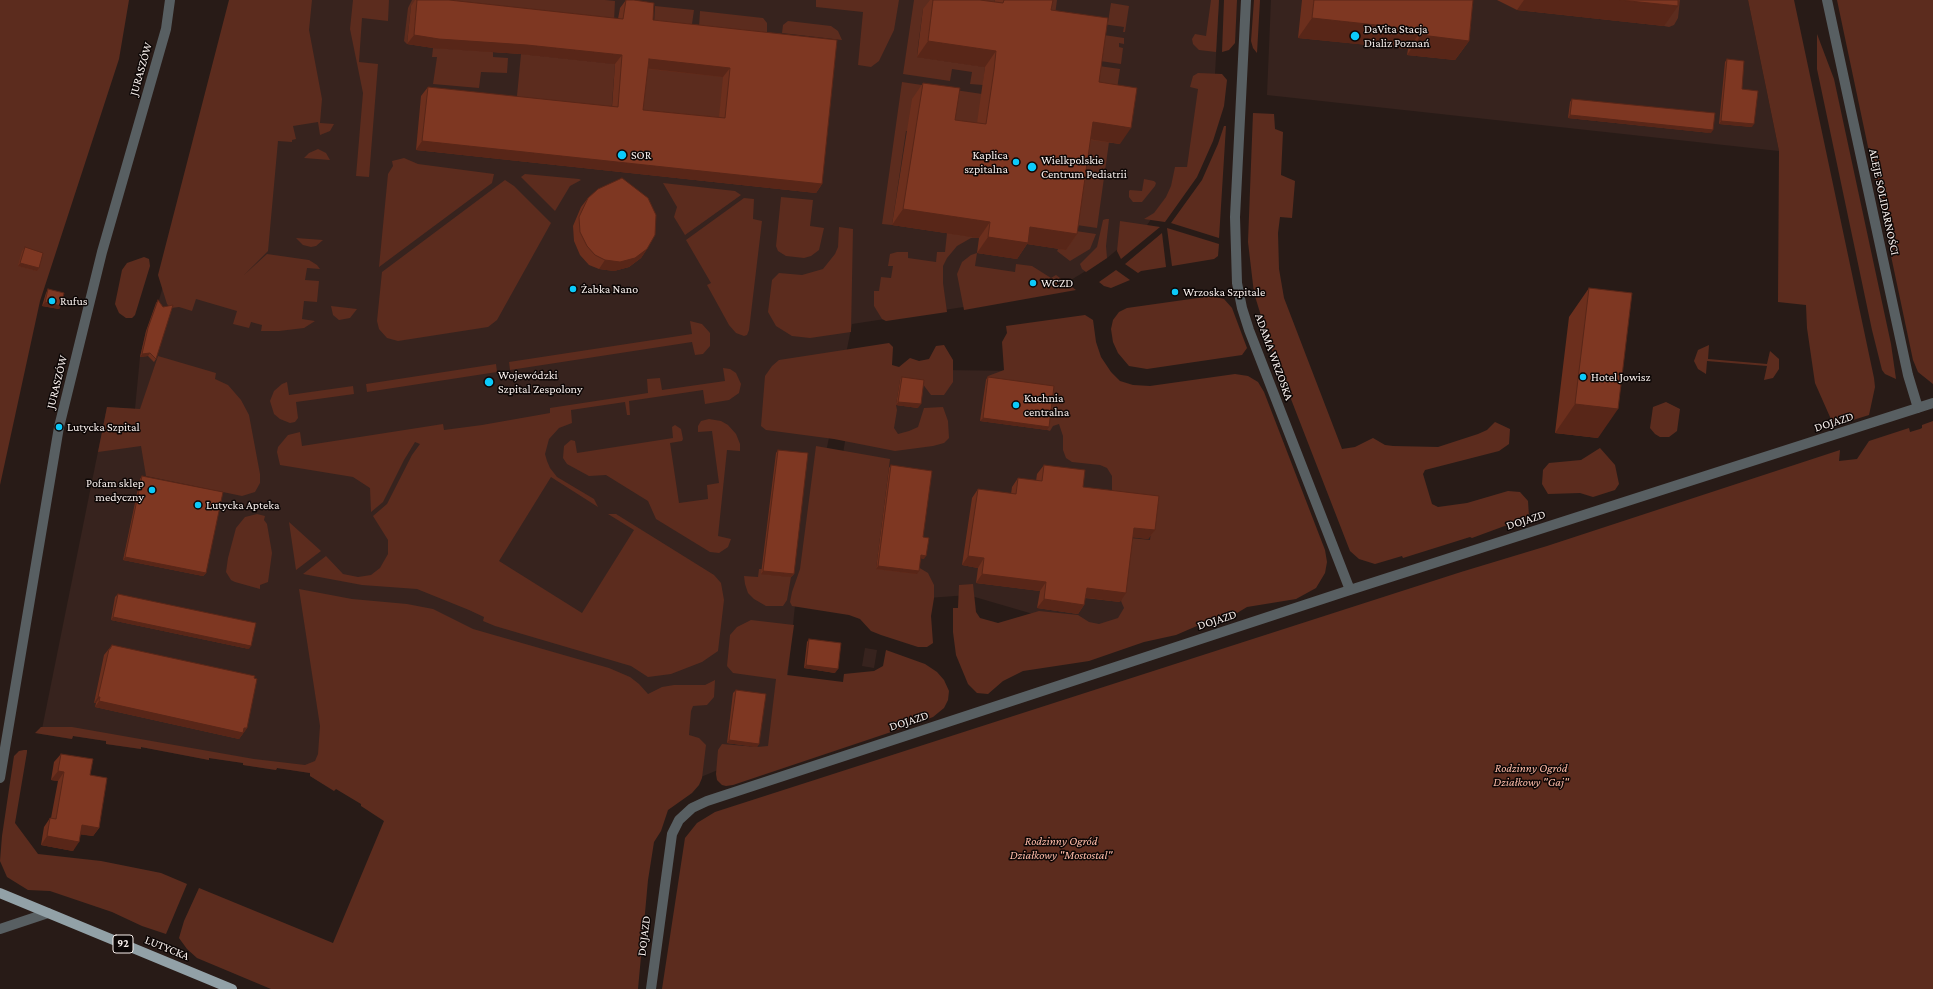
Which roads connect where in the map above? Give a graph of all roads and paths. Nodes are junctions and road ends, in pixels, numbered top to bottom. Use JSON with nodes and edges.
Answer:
{"nodes":[{"id":1,"x":170,"y":0,"type":"edge"},
{"id":2,"x":1246,"y":0,"type":"edge"},
{"id":3,"x":1827,"y":0,"type":"edge"},
{"id":4,"x":1933,"y":403,"type":"edge"},
{"id":5,"x":1918,"y":408,"type":"junction"},
{"id":6,"x":1350,"y":590,"type":"junction"},
{"id":7,"x":0,"y":778,"type":"edge"},
{"id":8,"x":0,"y":893,"type":"edge"},
{"id":9,"x":48,"y":913,"type":"junction"},
{"id":10,"x":0,"y":929,"type":"edge"},
{"id":11,"x":232,"y":989,"type":"edge"},
{"id":12,"x":651,"y":989,"type":"edge"}],
"edges":[{"from":1,"to":7,"type":"street","name":"JURASZÓW"},
{"from":2,"to":6,"type":"street","name":"ADAMA WRZOSKA"},
{"from":3,"to":5,"type":"street","name":"ALEJE SOLIDARNOŚCI"},
{"from":4,"to":5,"type":"street","name":"DOJAZD"},
{"from":5,"to":6,"type":"street","name":"DOJAZD"},
{"from":6,"to":12,"type":"street","name":"DOJAZD"},
{"from":8,"to":9,"type":"main road","name":"LUTYCKA","number":"92"},
{"from":9,"to":10,"type":"street"},
{"from":9,"to":11,"type":"main road","name":"LUTYCKA","number":"92"}]}
